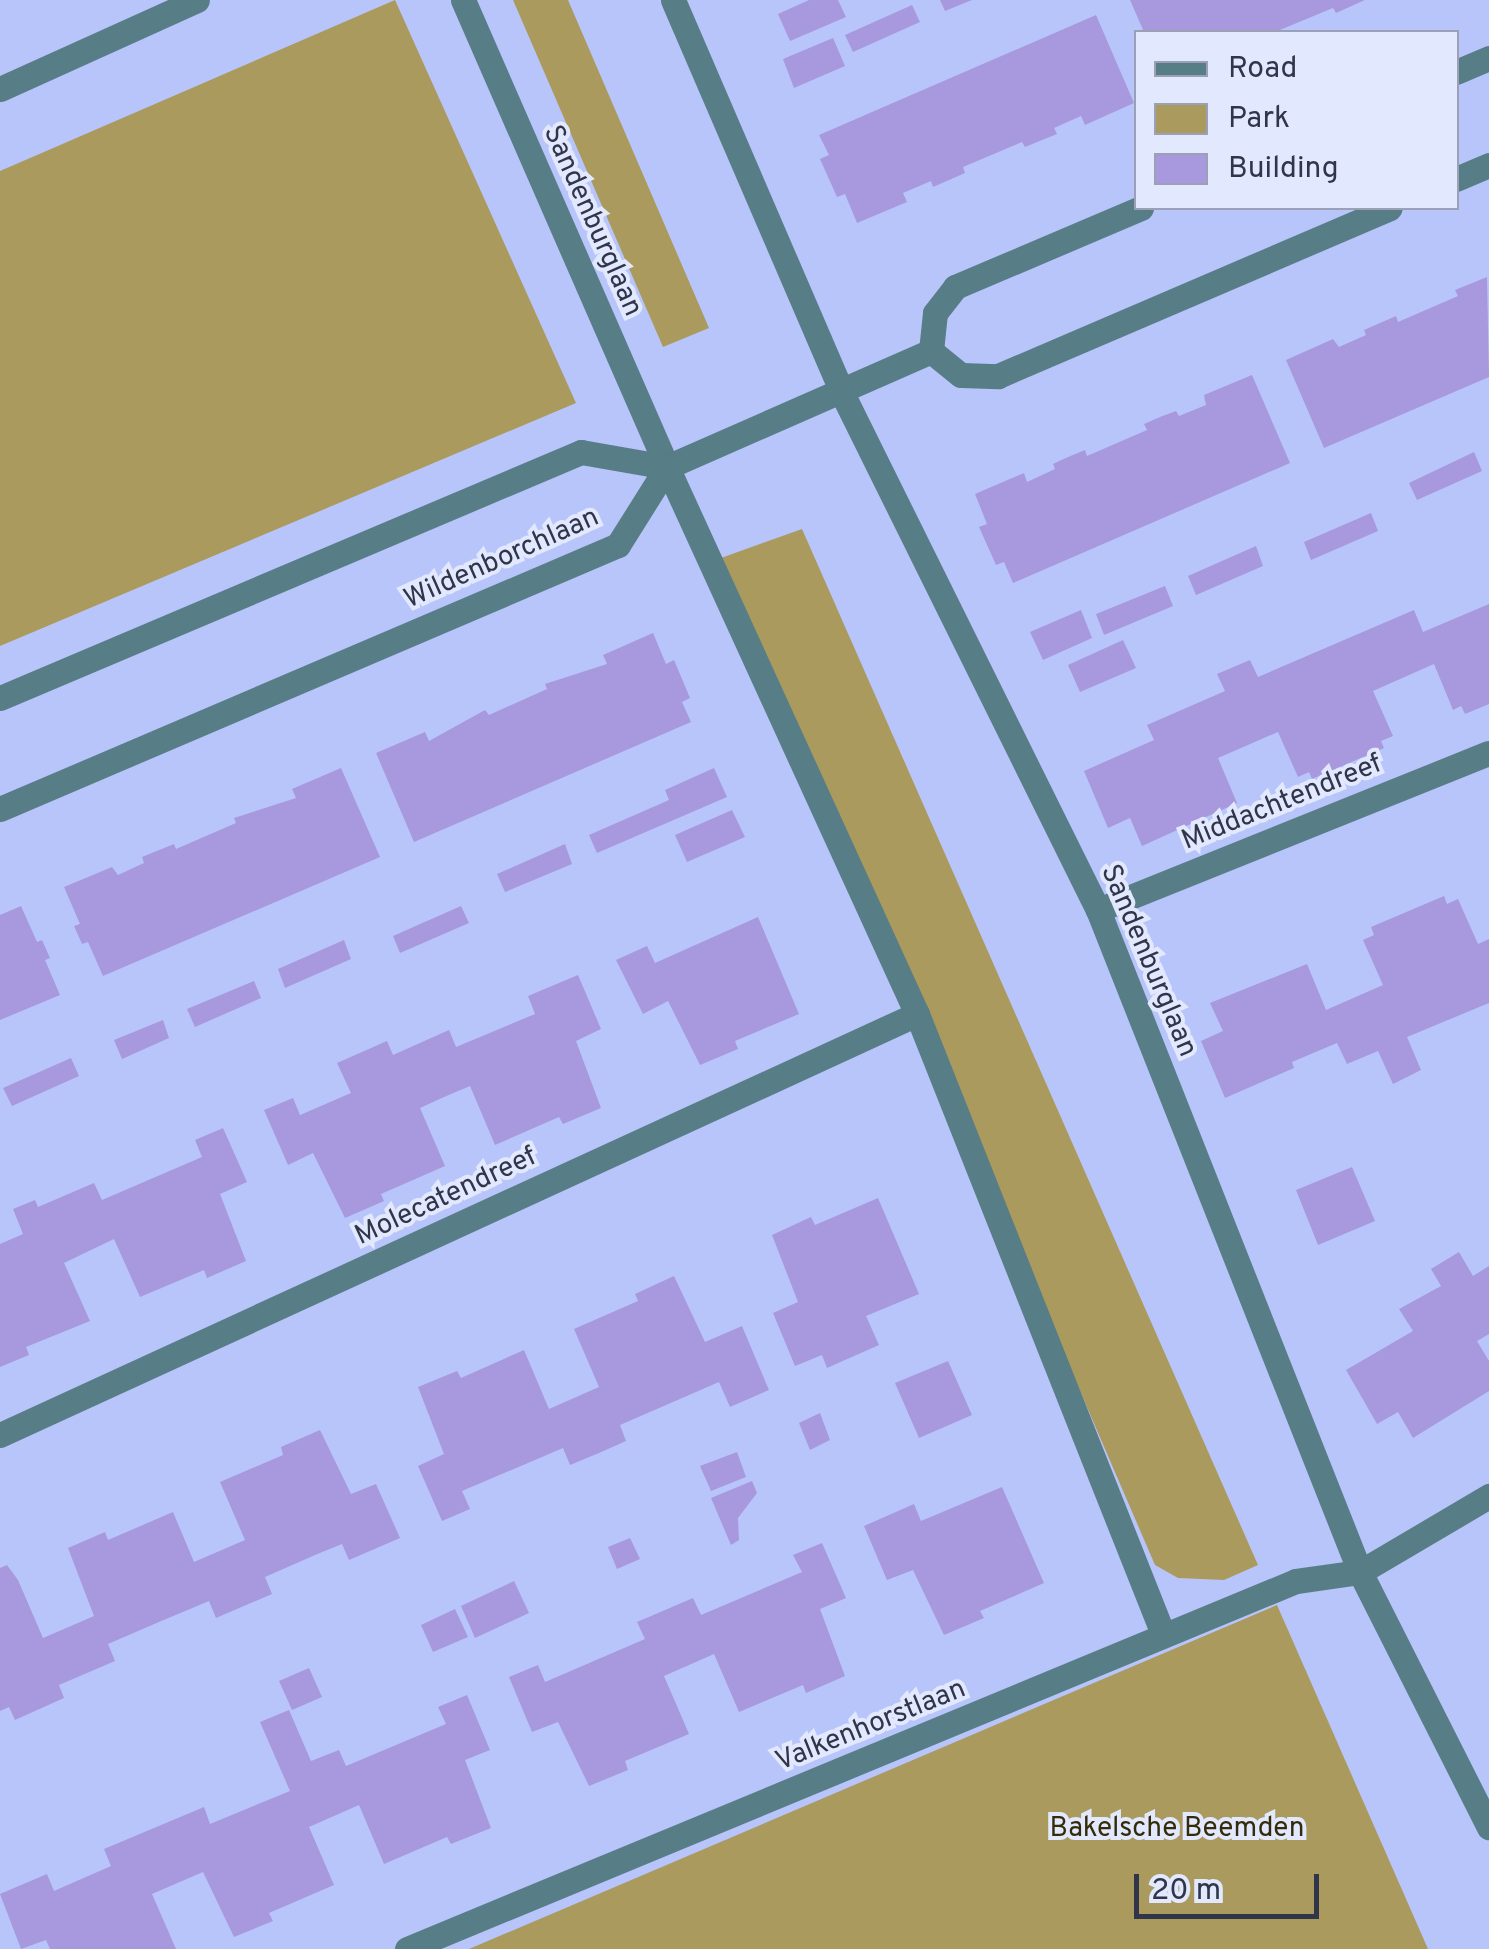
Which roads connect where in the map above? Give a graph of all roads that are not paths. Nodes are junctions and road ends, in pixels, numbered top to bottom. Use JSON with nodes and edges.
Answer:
{"nodes":[{"id":1,"x":196,"y":0,"type":"edge"},
{"id":2,"x":463,"y":0,"type":"edge"},
{"id":3,"x":674,"y":0,"type":"edge"},
{"id":4,"x":1489,"y":58,"type":"edge"},
{"id":5,"x":1459,"y":71,"type":"edge"},
{"id":6,"x":0,"y":89,"type":"edge"},
{"id":7,"x":1489,"y":165,"type":"edge"},
{"id":8,"x":1459,"y":178,"type":"edge"},
{"id":9,"x":1136,"y":210,"type":"edge"},
{"id":10,"x":1385,"y":210,"type":"edge"},
{"id":11,"x":931,"y":351,"type":"junction"},
{"id":12,"x":841,"y":391,"type":"junction"},
{"id":13,"x":667,"y":466,"type":"junction"},
{"id":14,"x":0,"y":698,"type":"edge"},
{"id":15,"x":1489,"y":752,"type":"edge"},
{"id":16,"x":0,"y":809,"type":"edge"},
{"id":17,"x":1098,"y":910,"type":"junction"},
{"id":18,"x":917,"y":1014,"type":"junction"},
{"id":19,"x":0,"y":1435,"type":"edge"},
{"id":20,"x":1489,"y":1496,"type":"edge"},
{"id":21,"x":1360,"y":1572,"type":"junction"},
{"id":22,"x":1163,"y":1634,"type":"junction"},
{"id":23,"x":1489,"y":1828,"type":"edge"},
{"id":24,"x":407,"y":1949,"type":"edge"}],
"edges":[{"from":1,"to":6,"type":"street"},
{"from":2,"to":13,"type":"street","name":"Sandenburglaan"},
{"from":3,"to":12,"type":"street","name":"Sandenburglaan"},
{"from":4,"to":5,"type":"street"},
{"from":7,"to":8,"type":"street"},
{"from":9,"to":11,"type":"street"},
{"from":10,"to":11,"type":"street"},
{"from":11,"to":12,"type":"street"},
{"from":12,"to":13,"type":"street"},
{"from":12,"to":17,"type":"street","name":"Sandenburglaan"},
{"from":13,"to":14,"type":"street"},
{"from":13,"to":16,"type":"street","name":"Wildenborchlaan"},
{"from":13,"to":18,"type":"street","name":"Sandenburglaan"},
{"from":15,"to":17,"type":"street","name":"Middachtendreef"},
{"from":17,"to":21,"type":"street","name":"Sandenburglaan"},
{"from":18,"to":19,"type":"street","name":"Molecatendreef"},
{"from":18,"to":22,"type":"street","name":"Sandenburglaan"},
{"from":20,"to":21,"type":"street"},
{"from":21,"to":22,"type":"street","name":"Valkenhorstlaan"},
{"from":21,"to":23,"type":"street","name":"Sandenburglaan"},
{"from":22,"to":24,"type":"street","name":"Valkenhorstlaan"}]}
